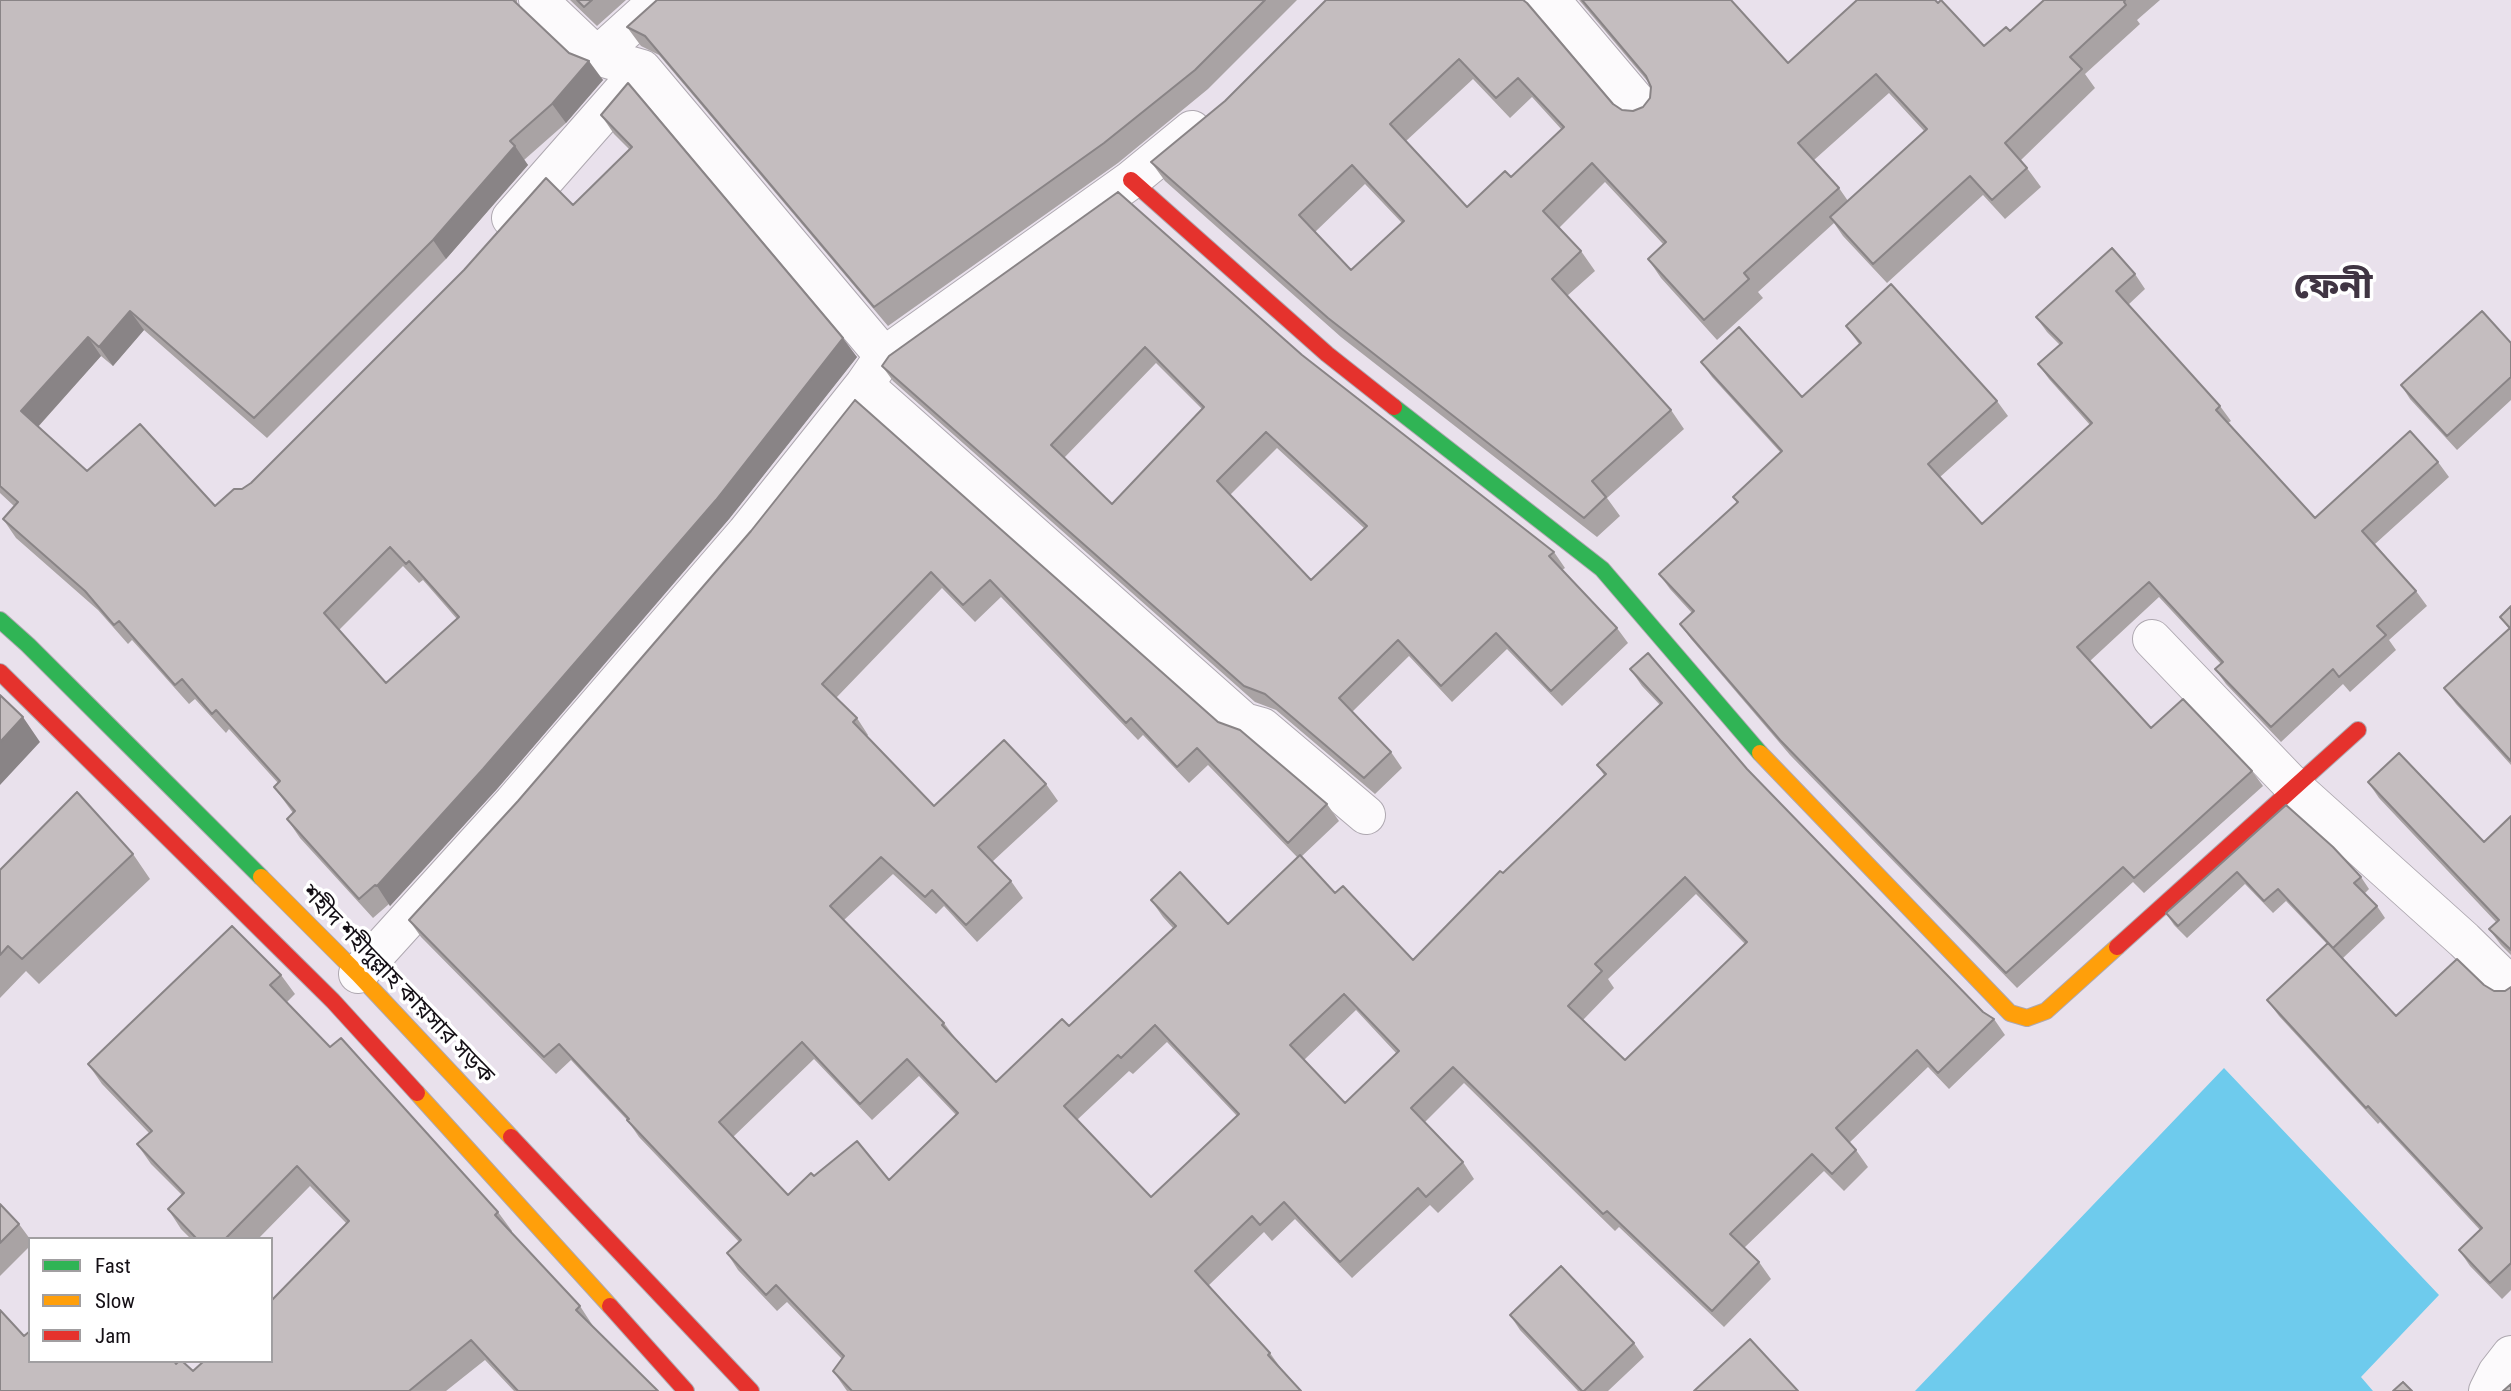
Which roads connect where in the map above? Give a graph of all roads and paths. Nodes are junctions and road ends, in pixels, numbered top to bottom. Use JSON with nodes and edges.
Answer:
{"nodes":[{"id":1,"x":538,"y":0,"type":"edge"},
{"id":2,"x":659,"y":0,"type":"edge"},
{"id":3,"x":1545,"y":0,"type":"edge"},
{"id":4,"x":597,"y":56,"type":"junction"},
{"id":5,"x":642,"y":69,"type":"junction"},
{"id":6,"x":1223,"y":105,"type":"edge"},
{"id":7,"x":1643,"y":109,"type":"edge"},
{"id":8,"x":1131,"y":180,"type":"junction"},
{"id":9,"x":489,"y":243,"type":"edge"},
{"id":10,"x":874,"y":370,"type":"junction"},
{"id":11,"x":0,"y":620,"type":"edge"},
{"id":12,"x":2152,"y":639,"type":"dead end"},
{"id":13,"x":0,"y":671,"type":"edge"},
{"id":14,"x":2358,"y":730,"type":"dead end"},
{"id":15,"x":2295,"y":788,"type":"junction"},
{"id":16,"x":1366,"y":815,"type":"dead end"},
{"id":17,"x":358,"y":974,"type":"junction"},
{"id":18,"x":2511,"y":986,"type":"edge"},
{"id":19,"x":2511,"y":1355,"type":"edge"},
{"id":20,"x":686,"y":1391,"type":"edge"},
{"id":21,"x":751,"y":1391,"type":"edge"},
{"id":22,"x":2488,"y":1391,"type":"edge"}],
"edges":[{"from":1,"to":4,"type":"street"},
{"from":2,"to":4,"type":"street"},
{"from":3,"to":7,"type":"street"},
{"from":4,"to":5,"type":"street"},
{"from":5,"to":9,"type":"street"},
{"from":5,"to":10,"type":"street"},
{"from":6,"to":8,"type":"street"},
{"from":8,"to":10,"type":"street"},
{"from":8,"to":15,"type":"main road"},
{"from":10,"to":16,"type":"street"},
{"from":10,"to":17,"type":"street"},
{"from":11,"to":17,"type":"main road","name":"শহীদ শহীদুল্লাহ কায়সার সড়ক"},
{"from":12,"to":15,"type":"street"},
{"from":13,"to":20,"type":"main road"},
{"from":14,"to":15,"type":"main road"},
{"from":15,"to":18,"type":"street"},
{"from":17,"to":21,"type":"main road","name":"শহীদ শহীদুল্লাহ কায়সার সড়ক"},
{"from":19,"to":22,"type":"street"}]}
